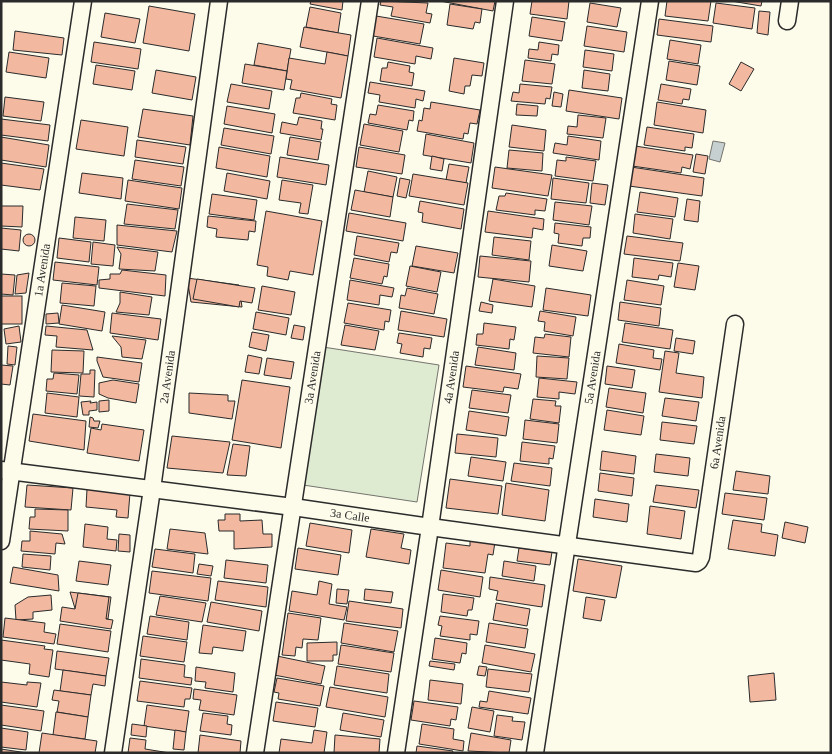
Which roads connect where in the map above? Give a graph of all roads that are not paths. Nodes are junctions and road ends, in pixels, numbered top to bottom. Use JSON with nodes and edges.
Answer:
{"nodes":[{"id":1,"x":83,"y":1,"type":"edge"},
{"id":2,"x":219,"y":1,"type":"edge"},
{"id":3,"x":370,"y":1,"type":"edge"},
{"id":4,"x":505,"y":1,"type":"edge"},
{"id":5,"x":650,"y":1,"type":"edge"},
{"id":6,"x":790,"y":1,"type":"edge"},
{"id":7,"x":787,"y":21,"type":"dead end"},
{"id":8,"x":735,"y":324,"type":"dead end"},
{"id":9,"x":7,"y":471,"type":"edge"},
{"id":10,"x":152,"y":489,"type":"junction"},
{"id":11,"x":293,"y":507,"type":"junction"},
{"id":12,"x":430,"y":527,"type":"junction"},
{"id":13,"x":1,"y":541,"type":"edge"},
{"id":14,"x":566,"y":546,"type":"junction"},
{"id":15,"x":699,"y":561,"type":"joint"},
{"id":16,"x":113,"y":753,"type":"edge"},
{"id":17,"x":255,"y":753,"type":"edge"},
{"id":18,"x":396,"y":753,"type":"edge"},
{"id":19,"x":535,"y":753,"type":"edge"}],
"edges":[{"from":1,"to":9,"type":"street","name":"1a Avenida"},
{"from":2,"to":10,"type":"street","name":"2a Avenida"},
{"from":3,"to":11,"type":"street","name":"3a Avenida"},
{"from":4,"to":12,"type":"street","name":"4a Avenida"},
{"from":5,"to":14,"type":"street","name":"5a Avenida"},
{"from":6,"to":7,"type":"street"},
{"from":8,"to":15,"type":"street","name":"6a Avenida"},
{"from":9,"to":10,"type":"street","name":"3a Calle"},
{"from":9,"to":13,"type":"street","name":"1a Avenida"},
{"from":10,"to":11,"type":"street","name":"3a Calle"},
{"from":10,"to":16,"type":"street","name":"2a Avenida"},
{"from":11,"to":12,"type":"street","name":"3a Calle"},
{"from":11,"to":17,"type":"street","name":"3a Avenida"},
{"from":12,"to":14,"type":"street","name":"3a Calle"},
{"from":12,"to":18,"type":"street","name":"4a Avenida"},
{"from":14,"to":15,"type":"street","name":"3a Calle"},
{"from":14,"to":19,"type":"street","name":"5a Avenida"}]}
